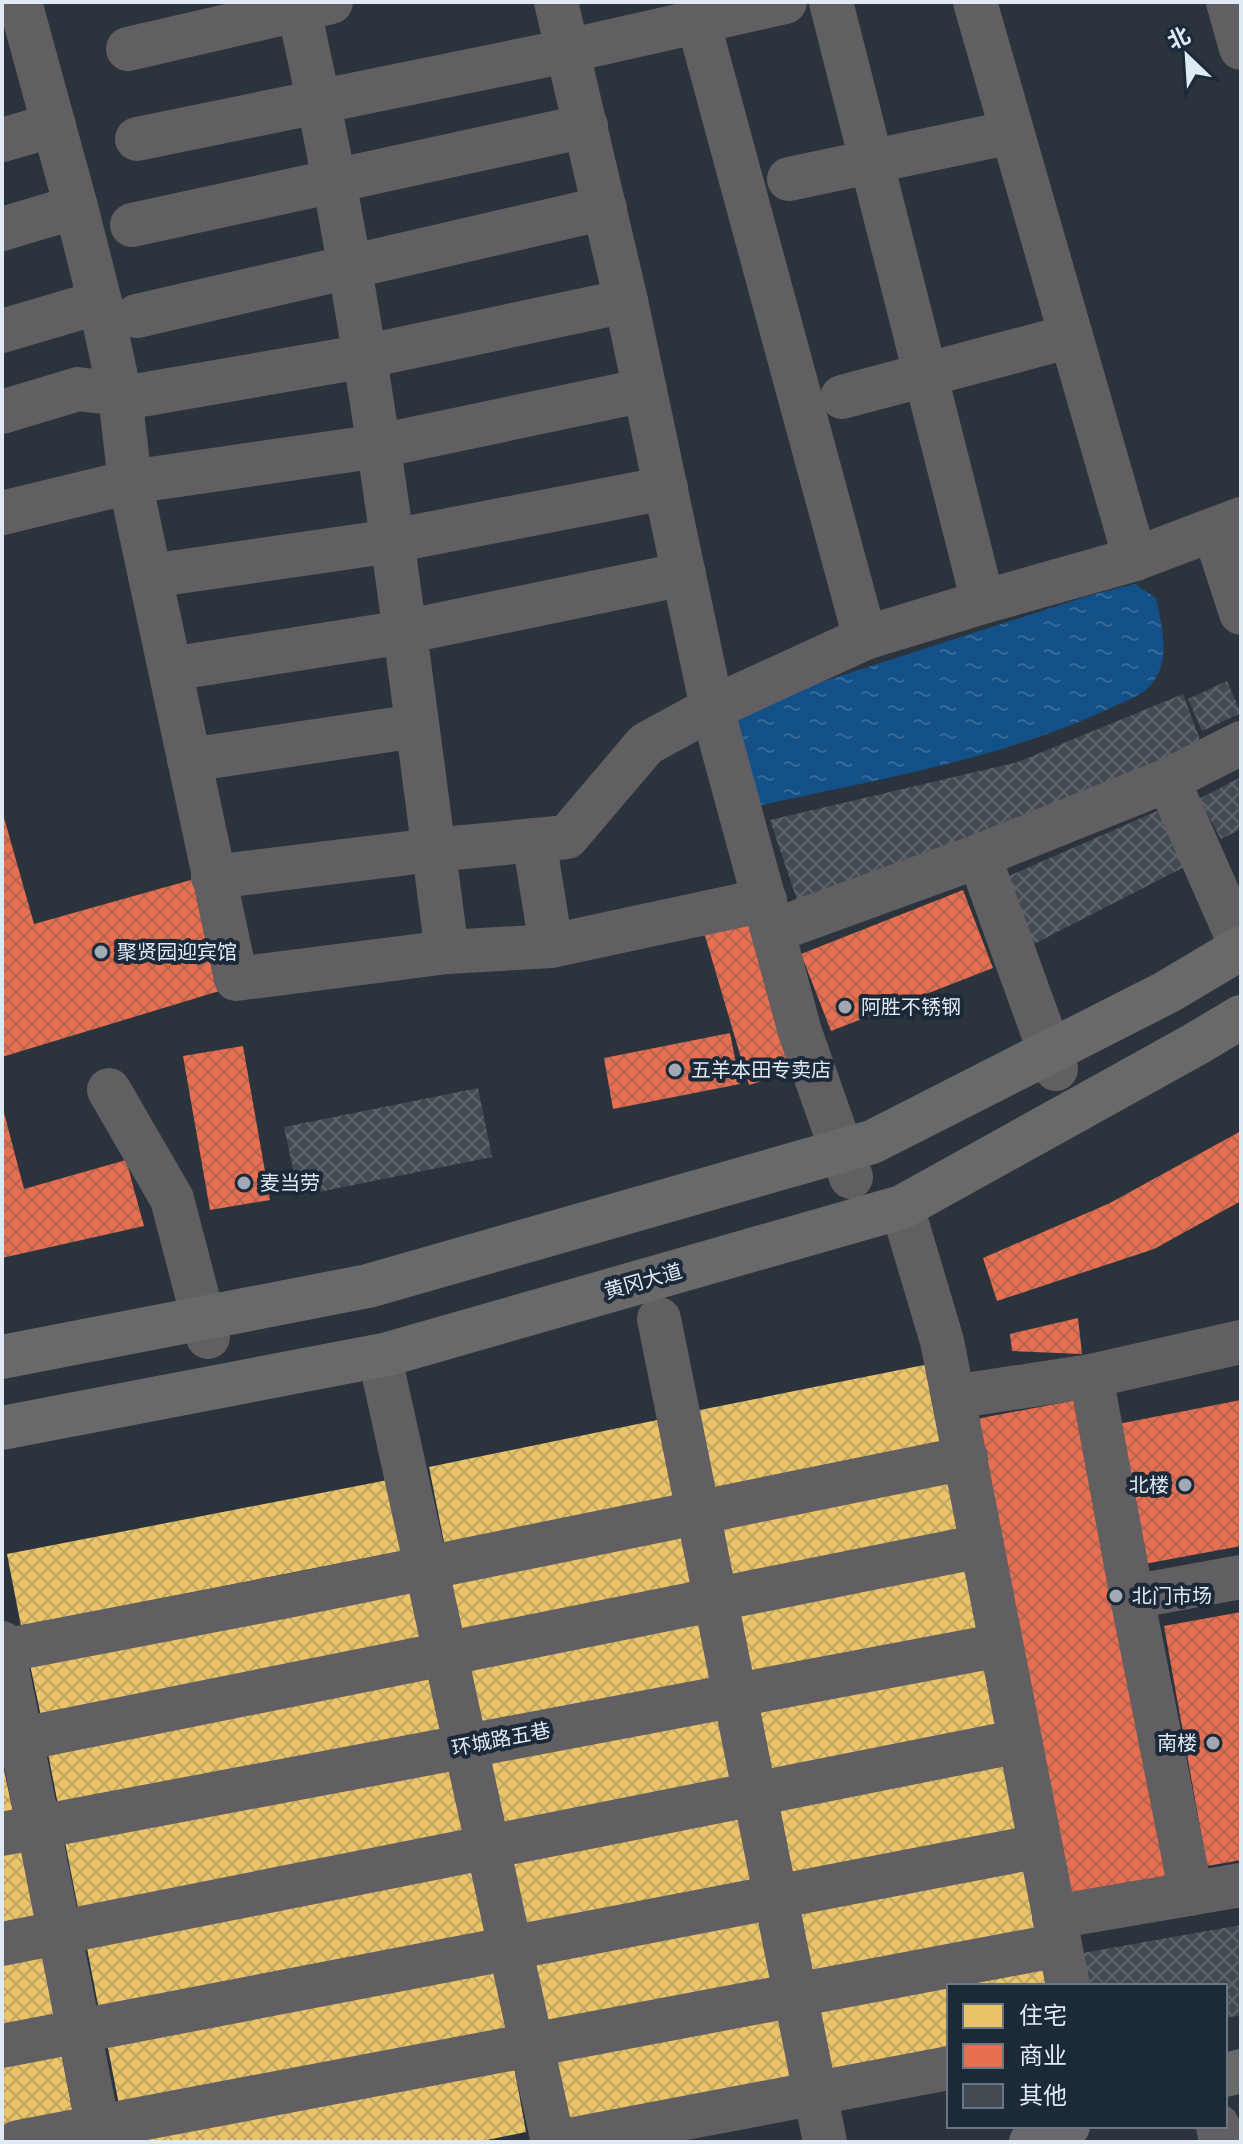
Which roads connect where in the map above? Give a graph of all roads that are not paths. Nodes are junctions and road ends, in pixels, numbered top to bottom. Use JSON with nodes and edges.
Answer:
{"nodes":[{"id":1,"x":556,"y":2,"type":"edge"},
{"id":2,"x":785,"y":2,"type":"edge"},
{"id":3,"x":831,"y":2,"type":"edge"},
{"id":4,"x":975,"y":2,"type":"edge"},
{"id":5,"x":1228,"y":2,"type":"edge"},
{"id":6,"x":309,"y":5,"type":"edge"},
{"id":7,"x":698,"y":21,"type":"junction"},
{"id":8,"x":17,"y":30,"type":"edge"},
{"id":9,"x":1241,"y":48,"type":"edge"},
{"id":10,"x":128,"y":49,"type":"dead end"},
{"id":11,"x":567,"y":51,"type":"junction"},
{"id":12,"x":319,"y":101,"type":"junction"},
{"id":13,"x":54,"y":125,"type":"junction"},
{"id":14,"x":586,"y":126,"type":"junction"},
{"id":15,"x":1012,"y":132,"type":"junction"},
{"id":16,"x":137,"y":139,"type":"dead end"},
{"id":17,"x":2,"y":140,"type":"edge"},
{"id":18,"x":871,"y":161,"type":"junction"},
{"id":19,"x":789,"y":179,"type":"dead end"},
{"id":20,"x":334,"y":181,"type":"junction"},
{"id":21,"x":76,"y":207,"type":"junction"},
{"id":22,"x":605,"y":208,"type":"junction"},
{"id":23,"x":132,"y":225,"type":"dead end"},
{"id":24,"x":2,"y":229,"type":"edge"},
{"id":25,"x":349,"y":267,"type":"junction"},
{"id":26,"x":626,"y":301,"type":"junction"},
{"id":27,"x":119,"y":309,"type":"junction"},
{"id":28,"x":2,"y":331,"type":"edge"},
{"id":29,"x":1071,"y":336,"type":"junction"},
{"id":30,"x":364,"y":357,"type":"junction"},
{"id":31,"x":925,"y":375,"type":"junction"},
{"id":32,"x":645,"y":390,"type":"junction"},
{"id":33,"x":120,"y":395,"type":"junction"},
{"id":34,"x":842,"y":397,"type":"dead end"},
{"id":35,"x":2,"y":412,"type":"edge"},
{"id":36,"x":379,"y":446,"type":"junction"},
{"id":37,"x":130,"y":482,"type":"junction"},
{"id":38,"x":666,"y":488,"type":"junction"},
{"id":39,"x":2,"y":513,"type":"edge"},
{"id":40,"x":1228,"y":525,"type":"edge"},
{"id":41,"x":392,"y":541,"type":"junction"},
{"id":42,"x":1135,"y":559,"type":"junction"},
{"id":43,"x":684,"y":574,"type":"junction"},
{"id":44,"x":150,"y":576,"type":"junction"},
{"id":45,"x":983,"y":602,"type":"junction"},
{"id":46,"x":1241,"y":613,"type":"edge"},
{"id":47,"x":404,"y":632,"type":"junction"},
{"id":48,"x":865,"y":638,"type":"junction"},
{"id":49,"x":170,"y":669,"type":"junction"},
{"id":50,"x":712,"y":708,"type":"junction"},
{"id":51,"x":416,"y":726,"type":"junction"},
{"id":52,"x":1241,"y":743,"type":"edge"},
{"id":53,"x":189,"y":760,"type":"junction"},
{"id":54,"x":1168,"y":780,"type":"junction"},
{"id":55,"x":534,"y":840,"type":"junction"},
{"id":56,"x":433,"y":850,"type":"junction"},
{"id":57,"x":979,"y":856,"type":"junction"},
{"id":58,"x":213,"y":877,"type":"junction"},
{"id":59,"x":769,"y":916,"type":"junction"},
{"id":60,"x":551,"y":946,"type":"junction"},
{"id":61,"x":1241,"y":947,"type":"edge"},
{"id":62,"x":447,"y":952,"type":"junction"},
{"id":63,"x":1241,"y":1017,"type":"edge"},
{"id":64,"x":1056,"y":1069,"type":"dead end"},
{"id":65,"x":109,"y":1090,"type":"dead end"},
{"id":66,"x":851,"y":1177,"type":"dead end"},
{"id":67,"x":908,"y":1227,"type":"dead end"},
{"id":68,"x":659,"y":1319,"type":"dead end"},
{"id":69,"x":208,"y":1337,"type":"dead end"},
{"id":70,"x":1241,"y":1342,"type":"edge"},
{"id":71,"x":2,"y":1357,"type":"edge"},
{"id":72,"x":384,"y":1376,"type":"dead end"},
{"id":73,"x":1091,"y":1376,"type":"junction"},
{"id":74,"x":953,"y":1397,"type":"junction"},
{"id":75,"x":2,"y":1428,"type":"edge"},
{"id":76,"x":966,"y":1458,"type":"junction"},
{"id":77,"x":981,"y":1546,"type":"junction"},
{"id":78,"x":1241,"y":1577,"type":"edge"},
{"id":79,"x":1132,"y":1597,"type":"junction"},
{"id":80,"x":2,"y":1643,"type":"edge"},
{"id":81,"x":1001,"y":1645,"type":"junction"},
{"id":82,"x":2,"y":1651,"type":"edge"},
{"id":83,"x":1020,"y":1741,"type":"junction"},
{"id":84,"x":2,"y":1743,"type":"edge"},
{"id":85,"x":2,"y":1834,"type":"edge"},
{"id":86,"x":1040,"y":1846,"type":"junction"},
{"id":87,"x":1241,"y":1885,"type":"edge"},
{"id":88,"x":1191,"y":1894,"type":"junction"},
{"id":89,"x":2,"y":1944,"type":"edge"},
{"id":90,"x":1061,"y":1950,"type":"edge"},
{"id":91,"x":2,"y":2046,"type":"edge"},
{"id":92,"x":947,"y":2068,"type":"edge"},
{"id":93,"x":1063,"y":2128,"type":"edge"},
{"id":94,"x":18,"y":2142,"type":"edge"},
{"id":95,"x":101,"y":2142,"type":"edge"},
{"id":96,"x":556,"y":2142,"type":"edge"},
{"id":97,"x":825,"y":2142,"type":"edge"},
{"id":98,"x":1031,"y":2142,"type":"edge"}],
"edges":[{"from":1,"to":11,"type":"street"},
{"from":2,"to":7,"type":"street"},
{"from":3,"to":18,"type":"street"},
{"from":4,"to":15,"type":"street"},
{"from":5,"to":9,"type":"street"},
{"from":6,"to":10,"type":"street"},
{"from":6,"to":12,"type":"street"},
{"from":7,"to":11,"type":"street"},
{"from":7,"to":48,"type":"street"},
{"from":8,"to":13,"type":"street"},
{"from":11,"to":12,"type":"street"},
{"from":11,"to":14,"type":"street"},
{"from":12,"to":16,"type":"street"},
{"from":12,"to":20,"type":"street"},
{"from":13,"to":17,"type":"street"},
{"from":13,"to":21,"type":"street"},
{"from":14,"to":20,"type":"street"},
{"from":14,"to":22,"type":"street"},
{"from":15,"to":18,"type":"street"},
{"from":15,"to":29,"type":"street"},
{"from":18,"to":19,"type":"street"},
{"from":18,"to":31,"type":"street"},
{"from":20,"to":23,"type":"street"},
{"from":20,"to":25,"type":"street"},
{"from":21,"to":24,"type":"street"},
{"from":21,"to":27,"type":"street"},
{"from":22,"to":25,"type":"street"},
{"from":22,"to":26,"type":"street"},
{"from":25,"to":27,"type":"street"},
{"from":25,"to":30,"type":"street"},
{"from":26,"to":30,"type":"street"},
{"from":26,"to":32,"type":"street"},
{"from":27,"to":28,"type":"street"},
{"from":27,"to":33,"type":"street"},
{"from":29,"to":31,"type":"street"},
{"from":29,"to":42,"type":"street"},
{"from":30,"to":33,"type":"street"},
{"from":30,"to":36,"type":"street"},
{"from":31,"to":34,"type":"street"},
{"from":31,"to":45,"type":"street"},
{"from":32,"to":36,"type":"street"},
{"from":32,"to":38,"type":"street"},
{"from":33,"to":35,"type":"street"},
{"from":33,"to":37,"type":"street"},
{"from":36,"to":37,"type":"street"},
{"from":36,"to":41,"type":"street"},
{"from":37,"to":39,"type":"street"},
{"from":37,"to":44,"type":"street"},
{"from":38,"to":41,"type":"street"},
{"from":38,"to":43,"type":"street"},
{"from":40,"to":42,"type":"street"},
{"from":40,"to":46,"type":"street"},
{"from":41,"to":44,"type":"street"},
{"from":41,"to":47,"type":"street"},
{"from":42,"to":45,"type":"street"},
{"from":43,"to":47,"type":"street"},
{"from":43,"to":50,"type":"street"},
{"from":44,"to":49,"type":"street"},
{"from":45,"to":48,"type":"street"},
{"from":47,"to":49,"type":"street"},
{"from":47,"to":51,"type":"street"},
{"from":48,"to":50,"type":"street"},
{"from":49,"to":53,"type":"street"},
{"from":50,"to":55,"type":"street"},
{"from":50,"to":59,"type":"street"},
{"from":51,"to":53,"type":"street"},
{"from":51,"to":56,"type":"street"},
{"from":52,"to":54,"type":"street"},
{"from":53,"to":58,"type":"street"},
{"from":54,"to":57,"type":"street"},
{"from":54,"to":61,"type":"street"},
{"from":55,"to":56,"type":"street"},
{"from":55,"to":60,"type":"street"},
{"from":56,"to":58,"type":"street"},
{"from":56,"to":62,"type":"street"},
{"from":57,"to":59,"type":"street"},
{"from":57,"to":64,"type":"street"},
{"from":58,"to":62,"type":"street"},
{"from":59,"to":60,"type":"street"},
{"from":59,"to":66,"type":"street"},
{"from":60,"to":62,"type":"street"},
{"from":61,"to":71,"type":"main road"},
{"from":63,"to":75,"type":"main road","name":"黄冈大道"},
{"from":65,"to":69,"type":"street"},
{"from":67,"to":74,"type":"street"},
{"from":68,"to":97,"type":"street"},
{"from":70,"to":73,"type":"street"},
{"from":72,"to":96,"type":"street"},
{"from":73,"to":74,"type":"street"},
{"from":73,"to":79,"type":"street"},
{"from":74,"to":76,"type":"street"},
{"from":76,"to":77,"type":"street"},
{"from":76,"to":82,"type":"street"},
{"from":77,"to":81,"type":"street"},
{"from":77,"to":84,"type":"street"},
{"from":78,"to":79,"type":"street"},
{"from":79,"to":88,"type":"street"},
{"from":80,"to":95,"type":"street"},
{"from":81,"to":83,"type":"street"},
{"from":81,"to":85,"type":"street","name":"环城路五巷"},
{"from":83,"to":86,"type":"street"},
{"from":83,"to":89,"type":"street"},
{"from":86,"to":90,"type":"street"},
{"from":86,"to":91,"type":"street"},
{"from":87,"to":88,"type":"street"},
{"from":88,"to":90,"type":"street"},
{"from":90,"to":94,"type":"street"},
{"from":92,"to":96,"type":"street"},
{"from":93,"to":98,"type":"main road"}]}
